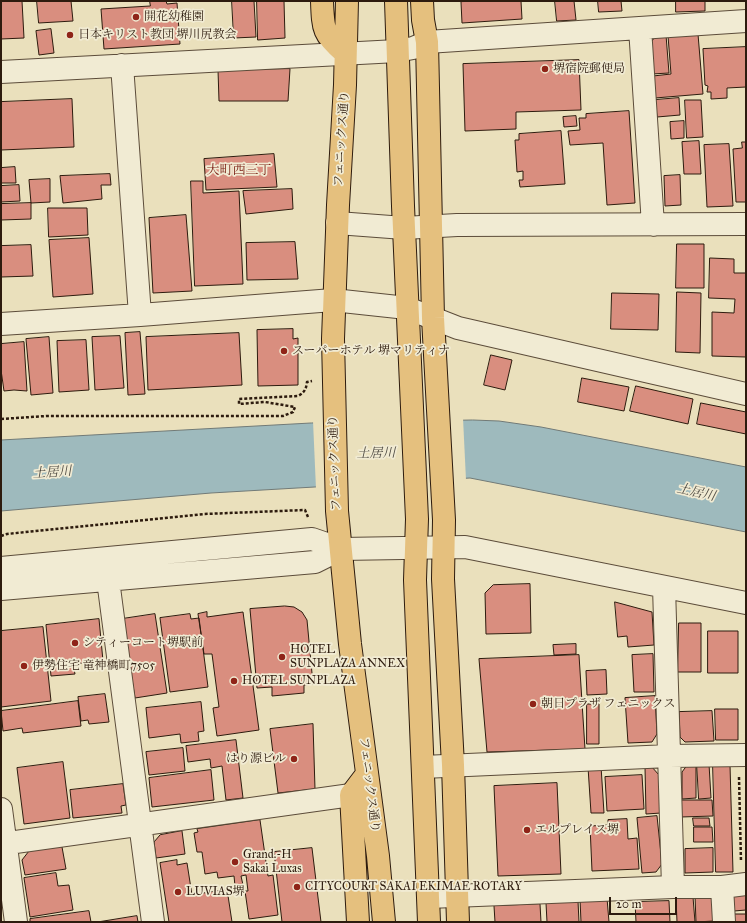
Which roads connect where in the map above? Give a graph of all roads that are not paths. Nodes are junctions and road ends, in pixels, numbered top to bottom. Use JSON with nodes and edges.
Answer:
{"nodes":[{"id":1,"x":322,"y":1,"type":"edge"},
{"id":2,"x":347,"y":1,"type":"edge"},
{"id":3,"x":396,"y":1,"type":"edge"},
{"id":4,"x":422,"y":1,"type":"edge"},
{"id":5,"x":746,"y":21,"type":"edge"},
{"id":6,"x":640,"y":28,"type":"junction"},
{"id":7,"x":427,"y":42,"type":"junction"},
{"id":8,"x":397,"y":51,"type":"junction"},
{"id":9,"x":345,"y":54,"type":"junction"},
{"id":10,"x":122,"y":65,"type":"junction"},
{"id":11,"x":1,"y":72,"type":"edge"},
{"id":12,"x":337,"y":223,"type":"junction"},
{"id":13,"x":746,"y":224,"type":"edge"},
{"id":14,"x":653,"y":225,"type":"junction"},
{"id":15,"x":432,"y":227,"type":"junction"},
{"id":16,"x":404,"y":228,"type":"junction"},
{"id":17,"x":334,"y":300,"type":"junction"},
{"id":18,"x":408,"y":308,"type":"junction"},
{"id":19,"x":140,"y":315,"type":"junction"},
{"id":20,"x":433,"y":318,"type":"junction"},
{"id":21,"x":1,"y":324,"type":"edge"},
{"id":22,"x":746,"y":394,"type":"edge"},
{"id":23,"x":444,"y":548,"type":"junction"},
{"id":24,"x":416,"y":549,"type":"junction"},
{"id":25,"x":341,"y":550,"type":"junction"},
{"id":26,"x":1,"y":568,"type":"edge"},
{"id":27,"x":108,"y":580,"type":"junction"},
{"id":28,"x":664,"y":587,"type":"junction"},
{"id":29,"x":1,"y":589,"type":"edge"},
{"id":30,"x":746,"y":603,"type":"edge"},
{"id":31,"x":742,"y":755,"type":"edge"},
{"id":32,"x":669,"y":756,"type":"junction"},
{"id":33,"x":453,"y":765,"type":"junction"},
{"id":34,"x":423,"y":767,"type":"junction"},
{"id":35,"x":367,"y":774,"type":"junction"},
{"id":36,"x":351,"y":795,"type":"junction"},
{"id":37,"x":1,"y":809,"type":"edge"},
{"id":38,"x":141,"y":824,"type":"junction"},
{"id":39,"x":3,"y":843,"type":"edge"},
{"id":40,"x":737,"y":885,"type":"edge"},
{"id":41,"x":673,"y":887,"type":"junction"},
{"id":42,"x":429,"y":896,"type":"junction"},
{"id":43,"x":457,"y":896,"type":"junction"},
{"id":44,"x":16,"y":922,"type":"edge"},
{"id":45,"x":153,"y":922,"type":"edge"},
{"id":46,"x":358,"y":922,"type":"edge"},
{"id":47,"x":384,"y":922,"type":"edge"},
{"id":48,"x":430,"y":922,"type":"edge"},
{"id":49,"x":458,"y":922,"type":"edge"},
{"id":50,"x":724,"y":922,"type":"edge"}],
"edges":[{"from":1,"to":9,"type":"highway"},
{"from":2,"to":9,"type":"highway","name":"フェニックス通り"},
{"from":3,"to":8,"type":"highway"},
{"from":4,"to":7,"type":"highway"},
{"from":5,"to":6,"type":"street"},
{"from":6,"to":7,"type":"street"},
{"from":6,"to":14,"type":"street"},
{"from":7,"to":8,"type":"street"},
{"from":7,"to":15,"type":"highway"},
{"from":8,"to":9,"type":"street"},
{"from":8,"to":16,"type":"highway"},
{"from":9,"to":10,"type":"street"},
{"from":9,"to":12,"type":"highway","name":"フェニックス通り"},
{"from":10,"to":11,"type":"street"},
{"from":10,"to":19,"type":"street"},
{"from":12,"to":16,"type":"street"},
{"from":12,"to":17,"type":"highway","name":"フェニックス通り"},
{"from":13,"to":14,"type":"street"},
{"from":14,"to":15,"type":"street"},
{"from":15,"to":16,"type":"street"},
{"from":15,"to":18,"type":"highway"},
{"from":15,"to":20,"type":"highway"},
{"from":16,"to":18,"type":"highway"},
{"from":17,"to":18,"type":"street"},
{"from":17,"to":19,"type":"street"},
{"from":17,"to":25,"type":"highway","name":"フェニックス通り"},
{"from":18,"to":20,"type":"street"},
{"from":18,"to":24,"type":"highway"},
{"from":19,"to":21,"type":"street"},
{"from":20,"to":22,"type":"street"},
{"from":20,"to":23,"type":"highway"},
{"from":23,"to":24,"type":"street"},
{"from":23,"to":28,"type":"street"},
{"from":23,"to":33,"type":"highway"},
{"from":24,"to":25,"type":"street"},
{"from":24,"to":34,"type":"highway"},
{"from":25,"to":26,"type":"street"},
{"from":25,"to":27,"type":"street"},
{"from":25,"to":35,"type":"highway","name":"フェニックス通り"},
{"from":27,"to":29,"type":"street"},
{"from":27,"to":38,"type":"street"},
{"from":28,"to":30,"type":"street"},
{"from":28,"to":32,"type":"street"},
{"from":31,"to":32,"type":"street"},
{"from":32,"to":33,"type":"street"},
{"from":32,"to":41,"type":"street"},
{"from":33,"to":34,"type":"street"},
{"from":33,"to":43,"type":"highway"},
{"from":34,"to":42,"type":"highway"},
{"from":35,"to":36,"type":"highway"},
{"from":35,"to":47,"type":"highway","name":"フェニックス通り"},
{"from":36,"to":38,"type":"street"},
{"from":36,"to":46,"type":"highway"},
{"from":37,"to":39,"type":"street"},
{"from":38,"to":39,"type":"street"},
{"from":38,"to":45,"type":"street"},
{"from":39,"to":44,"type":"street"},
{"from":40,"to":41,"type":"street"},
{"from":40,"to":50,"type":"street"},
{"from":41,"to":43,"type":"street"},
{"from":42,"to":43,"type":"street"},
{"from":42,"to":48,"type":"highway"},
{"from":43,"to":49,"type":"highway"}]}
